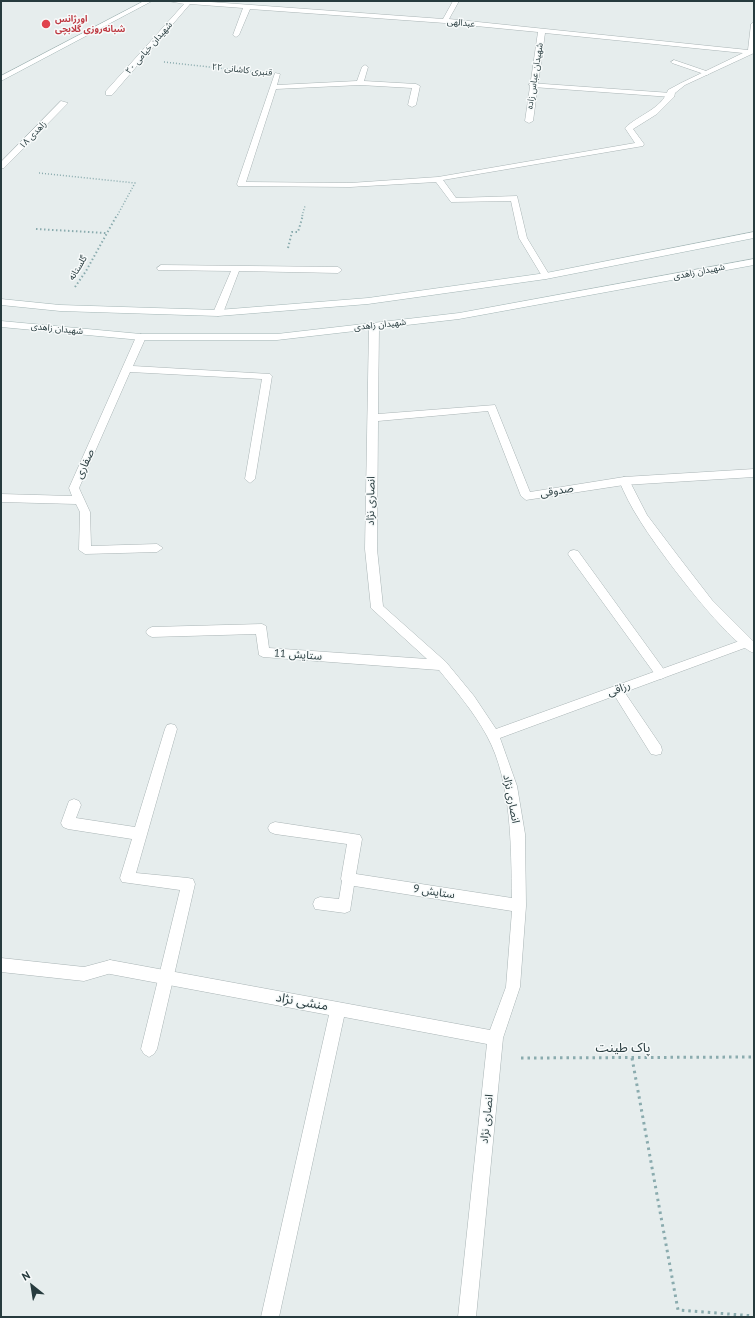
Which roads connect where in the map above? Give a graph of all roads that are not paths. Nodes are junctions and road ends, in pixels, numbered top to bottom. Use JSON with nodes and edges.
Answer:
{"nodes":[{"id":1,"x":149,"y":1,"type":"edge"},
{"id":2,"x":171,"y":1,"type":"edge"},
{"id":3,"x":456,"y":1,"type":"edge"},
{"id":4,"x":189,"y":2,"type":"junction"},
{"id":5,"x":248,"y":7,"type":"junction"},
{"id":6,"x":445,"y":21,"type":"junction"},
{"id":7,"x":754,"y":24,"type":"edge"},
{"id":8,"x":542,"y":31,"type":"junction"},
{"id":9,"x":236,"y":35,"type":"dead end"},
{"id":10,"x":752,"y":52,"type":"edge"},
{"id":11,"x":674,"y":62,"type":"dead end"},
{"id":12,"x":365,"y":67,"type":"dead end"},
{"id":13,"x":707,"y":73,"type":"junction"},
{"id":14,"x":277,"y":74,"type":"road end"},
{"id":15,"x":4,"y":75,"type":"edge"},
{"id":16,"x":1,"y":79,"type":"edge"},
{"id":17,"x":360,"y":83,"type":"junction"},
{"id":18,"x":533,"y":85,"type":"junction"},
{"id":19,"x":274,"y":87,"type":"junction"},
{"id":20,"x":109,"y":93,"type":"dead end"},
{"id":21,"x":671,"y":95,"type":"junction"},
{"id":22,"x":64,"y":103,"type":"dead end"},
{"id":23,"x":412,"y":105,"type":"dead end"},
{"id":24,"x":529,"y":121,"type":"dead end"},
{"id":25,"x":1,"y":166,"type":"edge"},
{"id":26,"x":438,"y":179,"type":"junction"},
{"id":27,"x":754,"y":235,"type":"edge"},
{"id":28,"x":754,"y":262,"type":"edge"},
{"id":29,"x":161,"y":268,"type":"dead end"},
{"id":30,"x":236,"y":269,"type":"junction"},
{"id":31,"x":338,"y":270,"type":"dead end"},
{"id":32,"x":546,"y":276,"type":"junction"},
{"id":33,"x":1,"y":302,"type":"edge"},
{"id":34,"x":218,"y":313,"type":"junction"},
{"id":35,"x":1,"y":324,"type":"edge"},
{"id":36,"x":374,"y":326,"type":"junction"},
{"id":37,"x":141,"y":337,"type":"junction"},
{"id":38,"x":127,"y":369,"type":"junction"},
{"id":39,"x":372,"y":418,"type":"junction"},
{"id":40,"x":754,"y":474,"type":"edge"},
{"id":41,"x":250,"y":480,"type":"dead end"},
{"id":42,"x":624,"y":480,"type":"junction"},
{"id":43,"x":1,"y":498,"type":"edge"},
{"id":44,"x":80,"y":500,"type":"junction"},
{"id":45,"x":157,"y":548,"type":"dead end"},
{"id":46,"x":574,"y":554,"type":"dead end"},
{"id":47,"x":152,"y":632,"type":"dead end"},
{"id":48,"x":750,"y":646,"type":"edge"},
{"id":49,"x":442,"y":665,"type":"junction"},
{"id":50,"x":661,"y":674,"type":"junction"},
{"id":51,"x":617,"y":690,"type":"junction"},
{"id":52,"x":171,"y":729,"type":"dead end"},
{"id":53,"x":493,"y":735,"type":"junction"},
{"id":54,"x":656,"y":750,"type":"dead end"},
{"id":55,"x":74,"y":805,"type":"dead end"},
{"id":56,"x":275,"y":828,"type":"dead end"},
{"id":57,"x":141,"y":834,"type":"junction"},
{"id":58,"x":348,"y":879,"type":"junction"},
{"id":59,"x":320,"y":904,"type":"dead end"},
{"id":60,"x":519,"y":906,"type":"junction"},
{"id":61,"x":1,"y":964,"type":"edge"},
{"id":62,"x":165,"y":977,"type":"junction"},
{"id":63,"x":338,"y":1009,"type":"junction"},
{"id":64,"x":495,"y":1038,"type":"junction"},
{"id":65,"x":149,"y":1049,"type":"dead end"},
{"id":66,"x":270,"y":1317,"type":"edge"},
{"id":67,"x":467,"y":1317,"type":"edge"}],
"edges":[{"from":1,"to":15,"type":"street"},
{"from":2,"to":4,"type":"street","name":"عبدالهی"},
{"from":3,"to":6,"type":"street"},
{"from":4,"to":5,"type":"street","name":"عبدالهی"},
{"from":4,"to":20,"type":"street","name":"شهیدان خیامی ۲۰"},
{"from":5,"to":6,"type":"street","name":"عبدالهی"},
{"from":5,"to":9,"type":"street"},
{"from":6,"to":8,"type":"street","name":"عبدالهی"},
{"from":7,"to":10,"type":"street"},
{"from":8,"to":10,"type":"street","name":"عبدالهی"},
{"from":8,"to":18,"type":"street","name":"شهیدان عباس زاده"},
{"from":10,"to":13,"type":"street"},
{"from":11,"to":13,"type":"street"},
{"from":12,"to":17,"type":"street"},
{"from":13,"to":21,"type":"street"},
{"from":14,"to":19,"type":"street","name":"قنبری کاشانی ۲۲"},
{"from":15,"to":16,"type":"street"},
{"from":17,"to":19,"type":"street"},
{"from":17,"to":23,"type":"street"},
{"from":18,"to":21,"type":"street"},
{"from":18,"to":24,"type":"street","name":"شهیدان عباس زاده"},
{"from":19,"to":26,"type":"street","name":"قنبری کاشانی ۲۲"},
{"from":21,"to":26,"type":"street"},
{"from":22,"to":25,"type":"street","name":"زاهدی ۱۸"},
{"from":26,"to":32,"type":"street"},
{"from":27,"to":32,"type":"street","name":"شهیدان زاهدی"},
{"from":28,"to":36,"type":"street","name":"شهیدان زاهدی"},
{"from":29,"to":30,"type":"street"},
{"from":30,"to":31,"type":"street"},
{"from":30,"to":34,"type":"street"},
{"from":32,"to":34,"type":"street","name":"شهیدان زاهدی"},
{"from":33,"to":34,"type":"street","name":"شهیدان زاهدی"},
{"from":35,"to":37,"type":"street","name":"شهیدان زاهدی"},
{"from":36,"to":37,"type":"street","name":"شهیدان زاهدی"},
{"from":36,"to":39,"type":"street","name":"انصاری نژاد"},
{"from":37,"to":38,"type":"street","name":"صفاری"},
{"from":38,"to":41,"type":"street"},
{"from":38,"to":44,"type":"street","name":"صفاری"},
{"from":39,"to":42,"type":"street","name":"صدوقی"},
{"from":39,"to":49,"type":"street","name":"انصاری نژاد"},
{"from":40,"to":42,"type":"street","name":"صدوقی"},
{"from":42,"to":48,"type":"street","name":"رزاقی"},
{"from":43,"to":44,"type":"street"},
{"from":44,"to":45,"type":"street","name":"صفاری"},
{"from":46,"to":50,"type":"street"},
{"from":47,"to":49,"type":"street","name":"ستایش 11"},
{"from":48,"to":50,"type":"street","name":"رزاقی"},
{"from":49,"to":53,"type":"street","name":"انصاری نژاد"},
{"from":50,"to":51,"type":"street","name":"رزاقی"},
{"from":51,"to":53,"type":"street","name":"رزاقی"},
{"from":51,"to":54,"type":"street"},
{"from":52,"to":57,"type":"street"},
{"from":53,"to":60,"type":"street","name":"انصاری نژاد"},
{"from":55,"to":57,"type":"street"},
{"from":56,"to":58,"type":"street"},
{"from":57,"to":62,"type":"street"},
{"from":58,"to":59,"type":"street"},
{"from":58,"to":60,"type":"street","name":"ستایش 9"},
{"from":60,"to":64,"type":"street","name":"انصاری نژاد"},
{"from":61,"to":62,"type":"street","name":"منشی نژاد"},
{"from":62,"to":63,"type":"street","name":"منشی نژاد"},
{"from":62,"to":65,"type":"street"},
{"from":63,"to":64,"type":"street","name":"منشی نژاد"},
{"from":63,"to":66,"type":"street"},
{"from":64,"to":67,"type":"street","name":"انصاری نژاد"}]}
